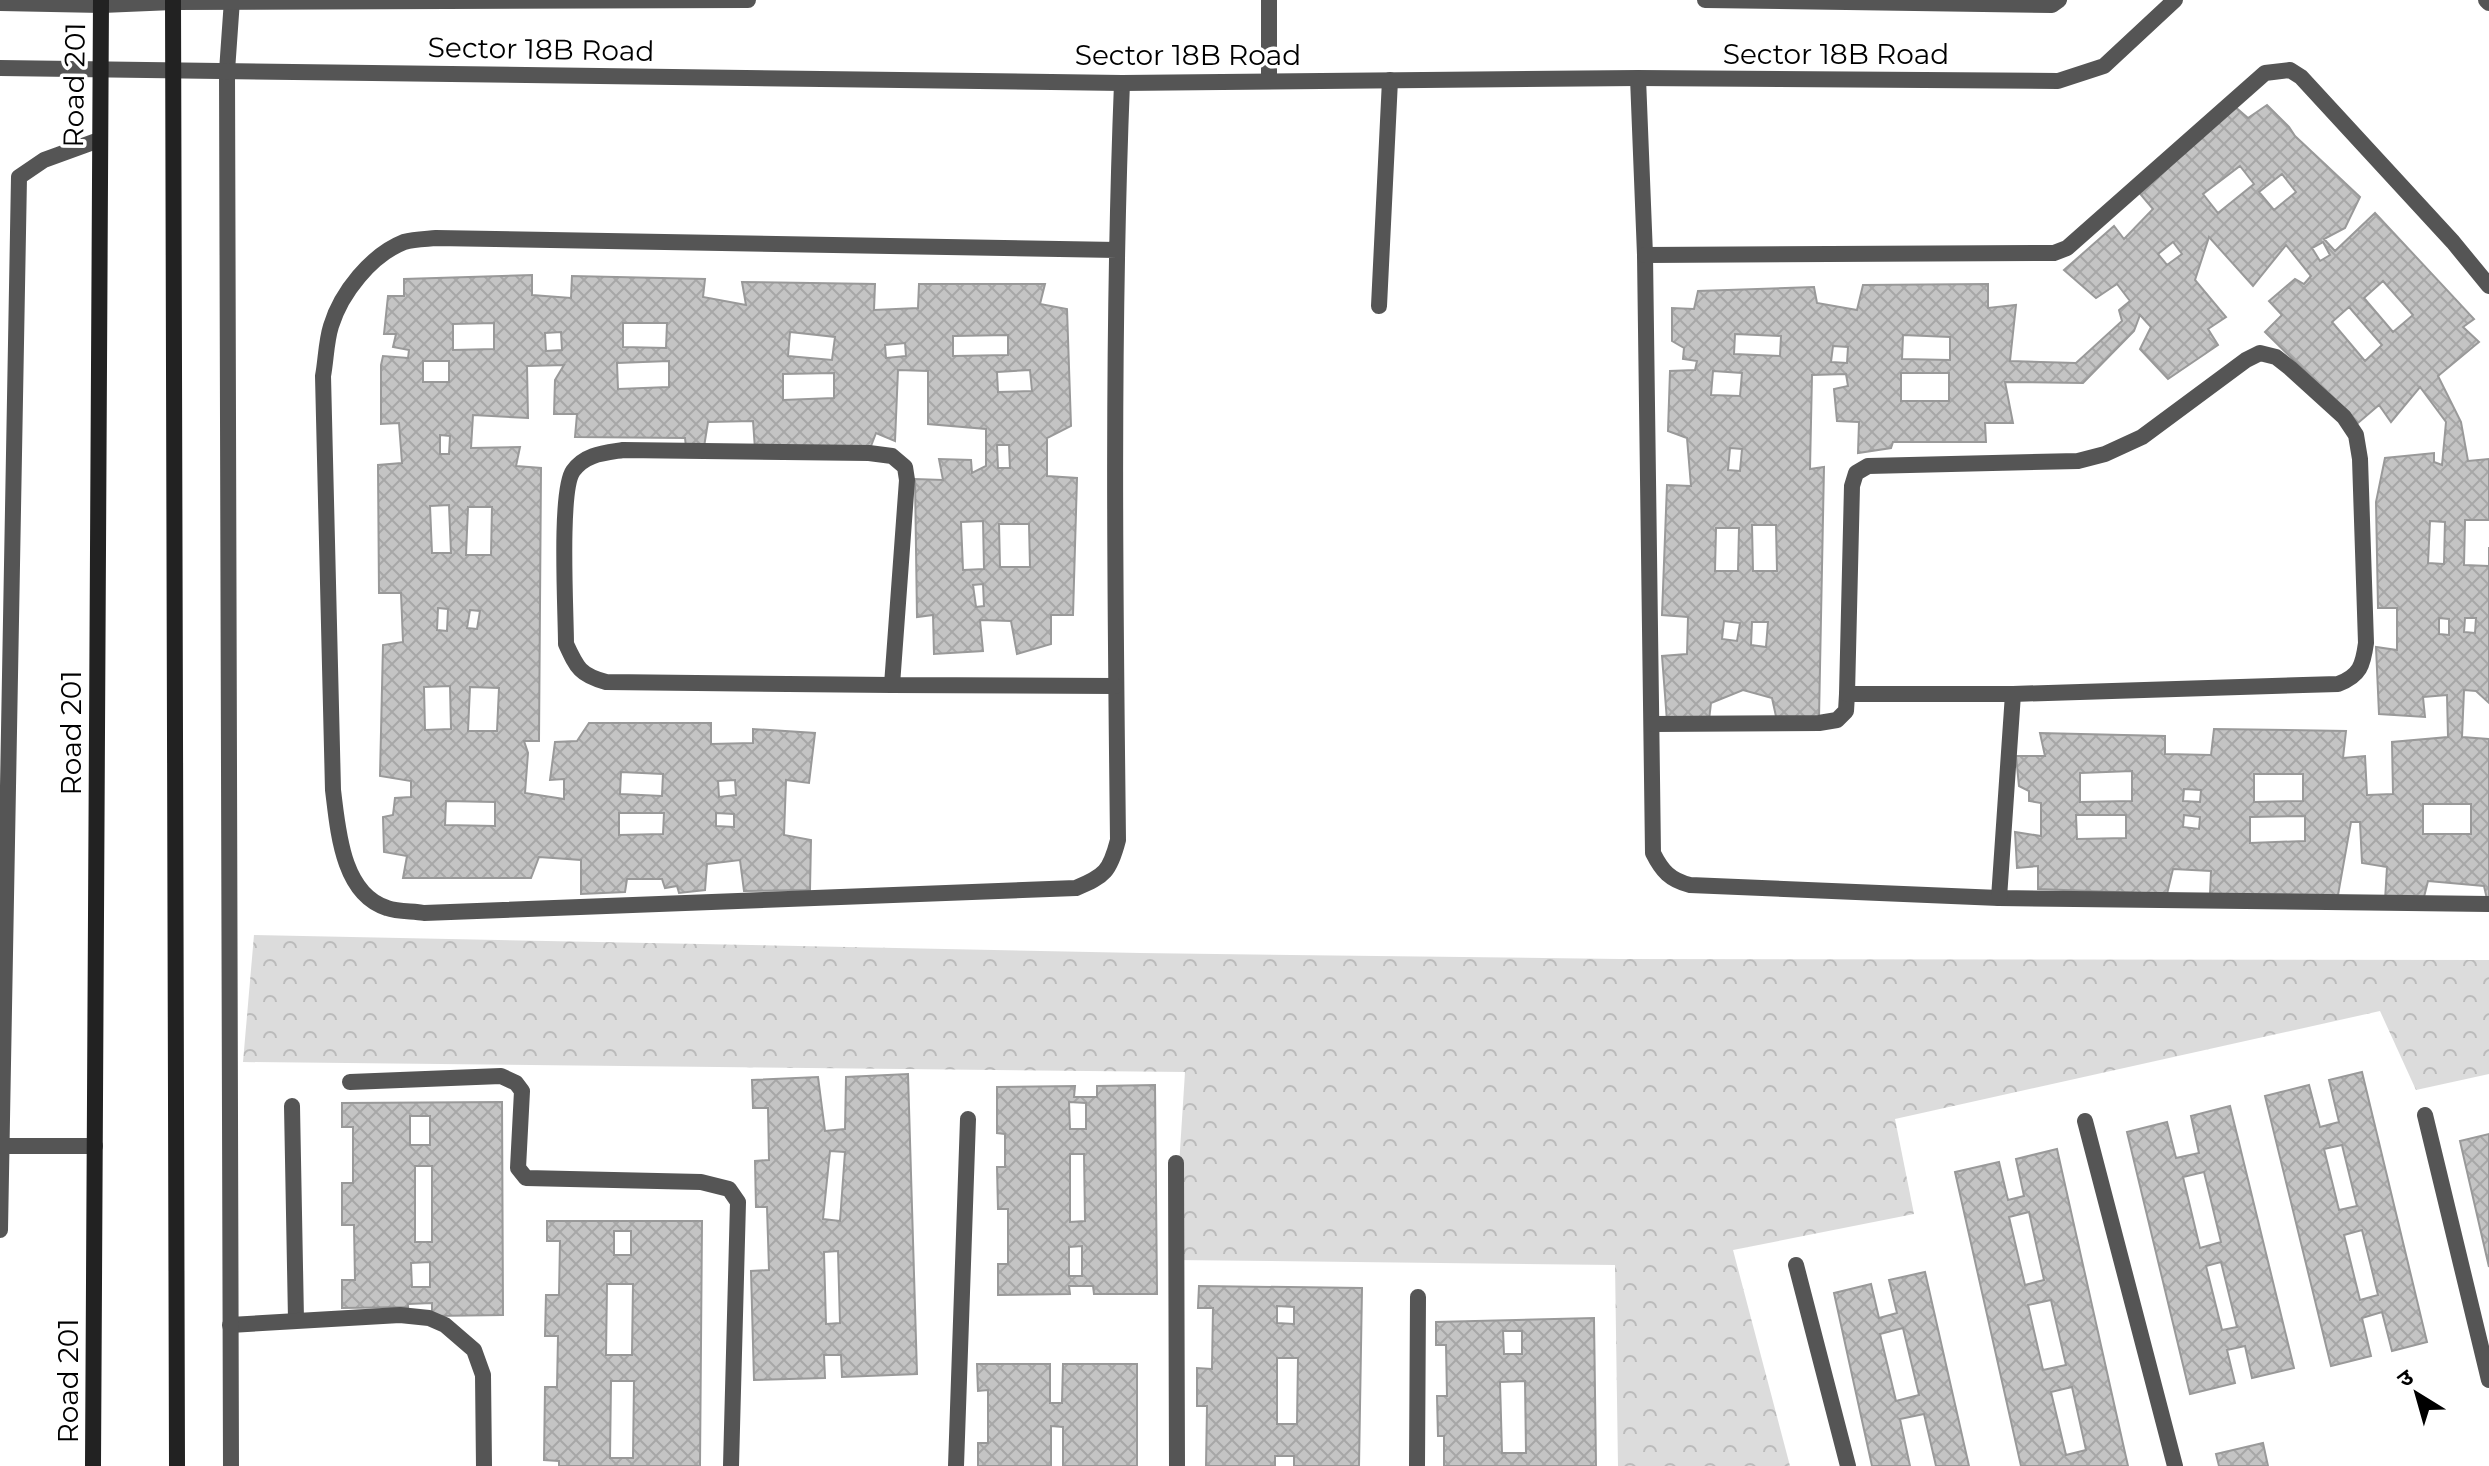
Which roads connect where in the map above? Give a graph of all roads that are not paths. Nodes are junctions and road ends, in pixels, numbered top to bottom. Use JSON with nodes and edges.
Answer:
{"nodes":[{"id":1,"x":748,"y":0,"type":"edge"},
{"id":2,"x":1269,"y":0,"type":"edge"},
{"id":3,"x":1705,"y":0,"type":"edge"},
{"id":4,"x":2059,"y":0,"type":"edge"},
{"id":5,"x":2175,"y":0,"type":"edge"},
{"id":6,"x":173,"y":1,"type":"edge"},
{"id":7,"x":232,"y":1,"type":"edge"},
{"id":8,"x":1,"y":2,"type":"edge"},
{"id":9,"x":102,"y":2,"type":"edge"},
{"id":10,"x":0,"y":68,"type":"edge"},
{"id":11,"x":100,"y":70,"type":"junction"},
{"id":12,"x":173,"y":71,"type":"junction"},
{"id":13,"x":227,"y":71,"type":"junction"},
{"id":14,"x":1638,"y":78,"type":"junction"},
{"id":15,"x":1390,"y":80,"type":"junction"},
{"id":16,"x":1269,"y":81,"type":"junction"},
{"id":17,"x":1122,"y":83,"type":"junction"},
{"id":18,"x":99,"y":140,"type":"junction"},
{"id":19,"x":1117,"y":250,"type":"junction"},
{"id":20,"x":1645,"y":255,"type":"junction"},
{"id":21,"x":2489,"y":286,"type":"edge"},
{"id":22,"x":1379,"y":306,"type":"dead end"},
{"id":23,"x":892,"y":685,"type":"junction"},
{"id":24,"x":1115,"y":686,"type":"junction"},
{"id":25,"x":1847,"y":694,"type":"junction"},
{"id":26,"x":2013,"y":694,"type":"junction"},
{"id":27,"x":1652,"y":724,"type":"junction"},
{"id":28,"x":1999,"y":898,"type":"junction"},
{"id":29,"x":2489,"y":904,"type":"edge"},
{"id":30,"x":350,"y":1082,"type":"dead end"},
{"id":31,"x":292,"y":1106,"type":"dead end"},
{"id":32,"x":2425,"y":1115,"type":"dead end"},
{"id":33,"x":968,"y":1119,"type":"dead end"},
{"id":34,"x":2085,"y":1121,"type":"dead end"},
{"id":35,"x":95,"y":1146,"type":"junction"},
{"id":36,"x":2,"y":1147,"type":"edge"},
{"id":37,"x":1176,"y":1163,"type":"dead end"},
{"id":38,"x":0,"y":1230,"type":"edge"},
{"id":39,"x":1796,"y":1265,"type":"dead end"},
{"id":40,"x":1418,"y":1297,"type":"dead end"},
{"id":41,"x":296,"y":1320,"type":"junction"},
{"id":42,"x":230,"y":1325,"type":"junction"},
{"id":43,"x":2489,"y":1380,"type":"edge"},
{"id":44,"x":93,"y":1466,"type":"edge"},
{"id":45,"x":177,"y":1466,"type":"edge"},
{"id":46,"x":231,"y":1466,"type":"edge"},
{"id":47,"x":484,"y":1466,"type":"edge"},
{"id":48,"x":731,"y":1466,"type":"edge"},
{"id":49,"x":956,"y":1466,"type":"edge"},
{"id":50,"x":1177,"y":1466,"type":"edge"},
{"id":51,"x":1417,"y":1466,"type":"edge"},
{"id":52,"x":1848,"y":1466,"type":"edge"},
{"id":53,"x":2175,"y":1466,"type":"edge"}],
"edges":[{"from":1,"to":7,"type":"street","name":"Sector 18B Road"},
{"from":2,"to":16,"type":"street"},
{"from":3,"to":4,"type":"street","name":"Sector 18B Road"},
{"from":5,"to":14,"type":"street","name":"Sector 18B Road"},
{"from":6,"to":7,"type":"street","name":"Sector 18B Road"},
{"from":6,"to":9,"type":"street","name":"Sector 18B Road"},
{"from":6,"to":12,"type":"main road"},
{"from":7,"to":13,"type":"street"},
{"from":8,"to":9,"type":"street","name":"Sector 18B Road"},
{"from":9,"to":11,"type":"main road","name":"Road 201"},
{"from":10,"to":11,"type":"street","name":"Sector 18B Road"},
{"from":11,"to":12,"type":"street","name":"Sector 18B Road"},
{"from":11,"to":18,"type":"main road","name":"Road 201"},
{"from":12,"to":13,"type":"street","name":"Sector 18B Road"},
{"from":12,"to":45,"type":"main road"},
{"from":13,"to":17,"type":"street","name":"Sector 18B Road"},
{"from":13,"to":42,"type":"street"},
{"from":14,"to":15,"type":"street","name":"Sector 18B Road"},
{"from":14,"to":20,"type":"street"},
{"from":15,"to":16,"type":"street","name":"Sector 18B Road"},
{"from":15,"to":22,"type":"street"},
{"from":16,"to":17,"type":"street","name":"Sector 18B Road"},
{"from":17,"to":19,"type":"street"},
{"from":18,"to":35,"type":"main road","name":"Road 201"},
{"from":18,"to":36,"type":"street"},
{"from":19,"to":24,"type":"street"},
{"from":19,"to":24,"type":"street"},
{"from":20,"to":21,"type":"street"},
{"from":20,"to":27,"type":"street"},
{"from":23,"to":23,"type":"street"},
{"from":23,"to":24,"type":"street"},
{"from":25,"to":26,"type":"street"},
{"from":25,"to":26,"type":"street"},
{"from":25,"to":27,"type":"street"},
{"from":26,"to":28,"type":"street"},
{"from":27,"to":28,"type":"street"},
{"from":28,"to":29,"type":"street"},
{"from":30,"to":48,"type":"street"},
{"from":31,"to":41,"type":"street"},
{"from":32,"to":43,"type":"street"},
{"from":33,"to":49,"type":"street"},
{"from":34,"to":53,"type":"street"},
{"from":35,"to":36,"type":"street"},
{"from":35,"to":44,"type":"main road","name":"Road 201"},
{"from":36,"to":38,"type":"street"},
{"from":37,"to":50,"type":"street"},
{"from":39,"to":52,"type":"street"},
{"from":40,"to":51,"type":"street"},
{"from":41,"to":42,"type":"street"},
{"from":41,"to":47,"type":"street"},
{"from":42,"to":46,"type":"street"}]}
